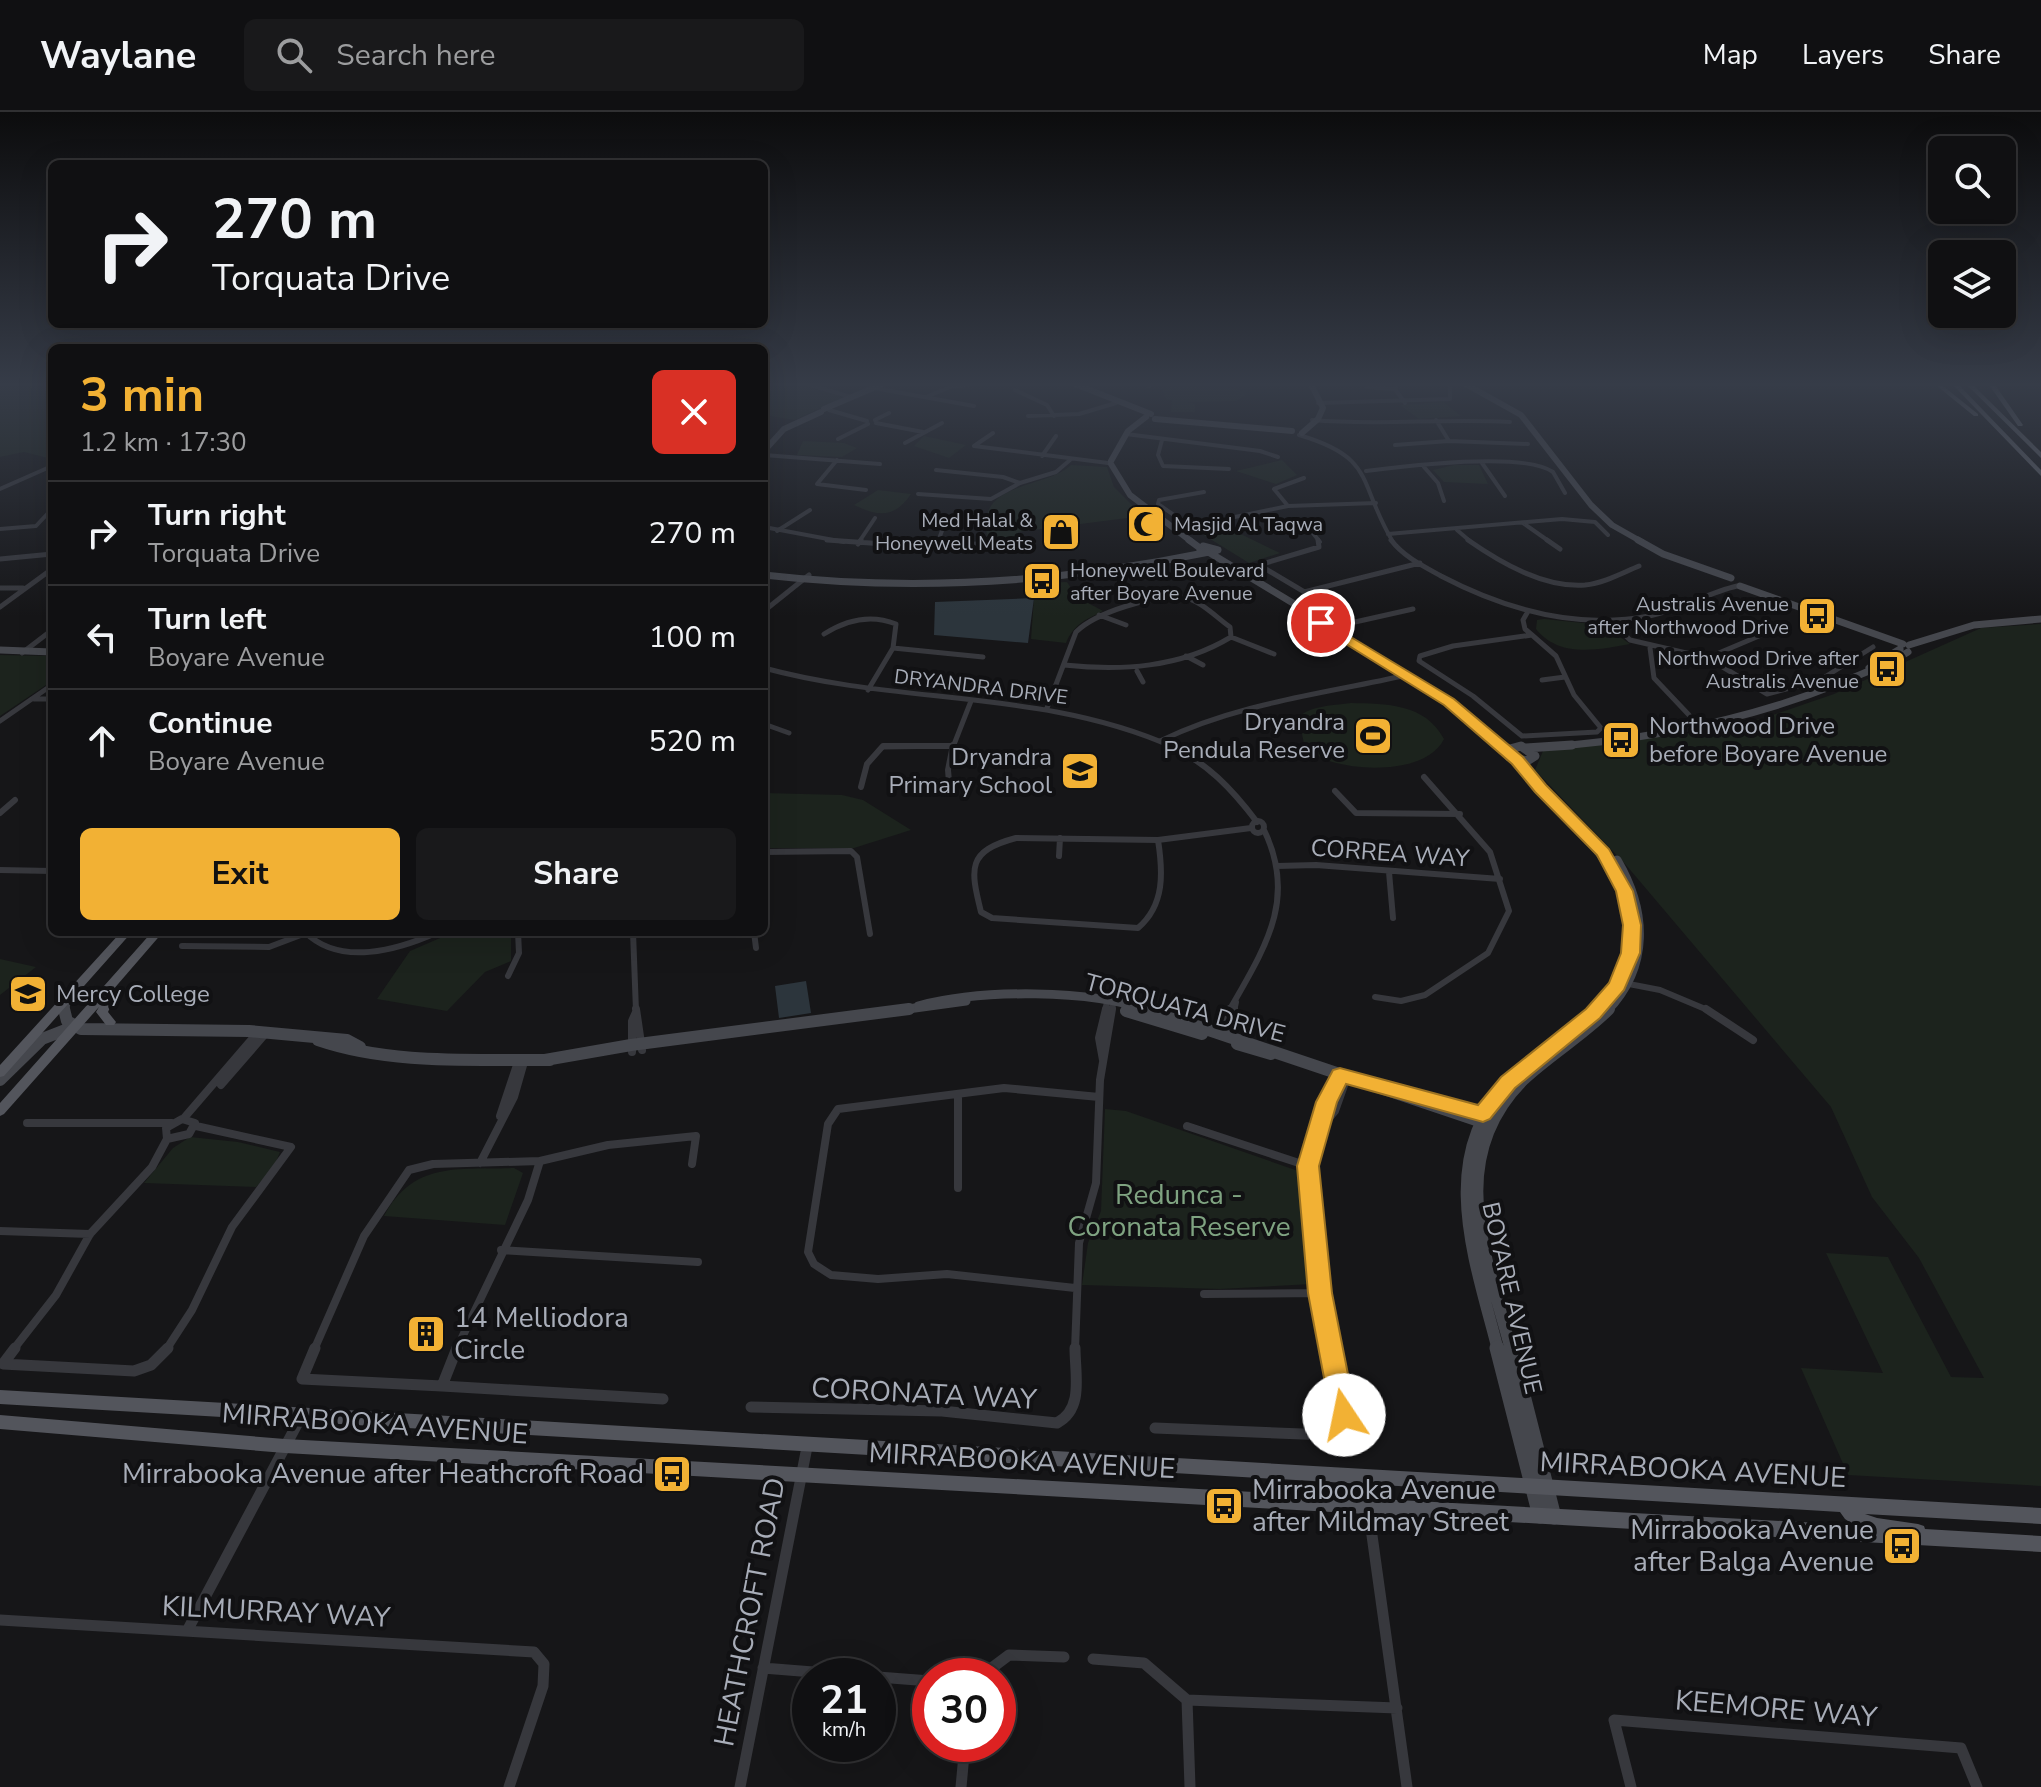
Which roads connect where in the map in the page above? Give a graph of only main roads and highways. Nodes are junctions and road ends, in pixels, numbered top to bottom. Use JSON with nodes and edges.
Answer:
{"nodes":[{"id":1,"x":123,"y":936,"type":"edge"},
{"id":2,"x":154,"y":936,"type":"edge"},
{"id":3,"x":130,"y":964,"type":"junction"},
{"id":4,"x":110,"y":1022,"type":"road end"},
{"id":5,"x":0,"y":1073,"type":"edge"},
{"id":6,"x":0,"y":1111,"type":"edge"},
{"id":7,"x":0,"y":1397,"type":"edge"},
{"id":8,"x":0,"y":1422,"type":"edge"},
{"id":9,"x":1845,"y":1505,"type":"junction"},
{"id":10,"x":2041,"y":1516,"type":"edge"},
{"id":11,"x":1941,"y":1538,"type":"junction"},
{"id":12,"x":2041,"y":1544,"type":"edge"}],
"edges":[{"from":1,"to":5,"type":"main road"},
{"from":2,"to":3,"type":"main road"},
{"from":3,"to":4,"type":"main road"},
{"from":3,"to":6,"type":"main road"},
{"from":7,"to":9,"type":"main road","name":"MIRRABOOKA AVENUE"},
{"from":8,"to":11,"type":"main road","name":"MIRRABOOKA AVENUE"},
{"from":9,"to":10,"type":"main road","name":"MIRRABOOKA AVENUE"},
{"from":9,"to":11,"type":"main road"},
{"from":11,"to":12,"type":"main road","name":"MIRRABOOKA AVENUE"}]}
